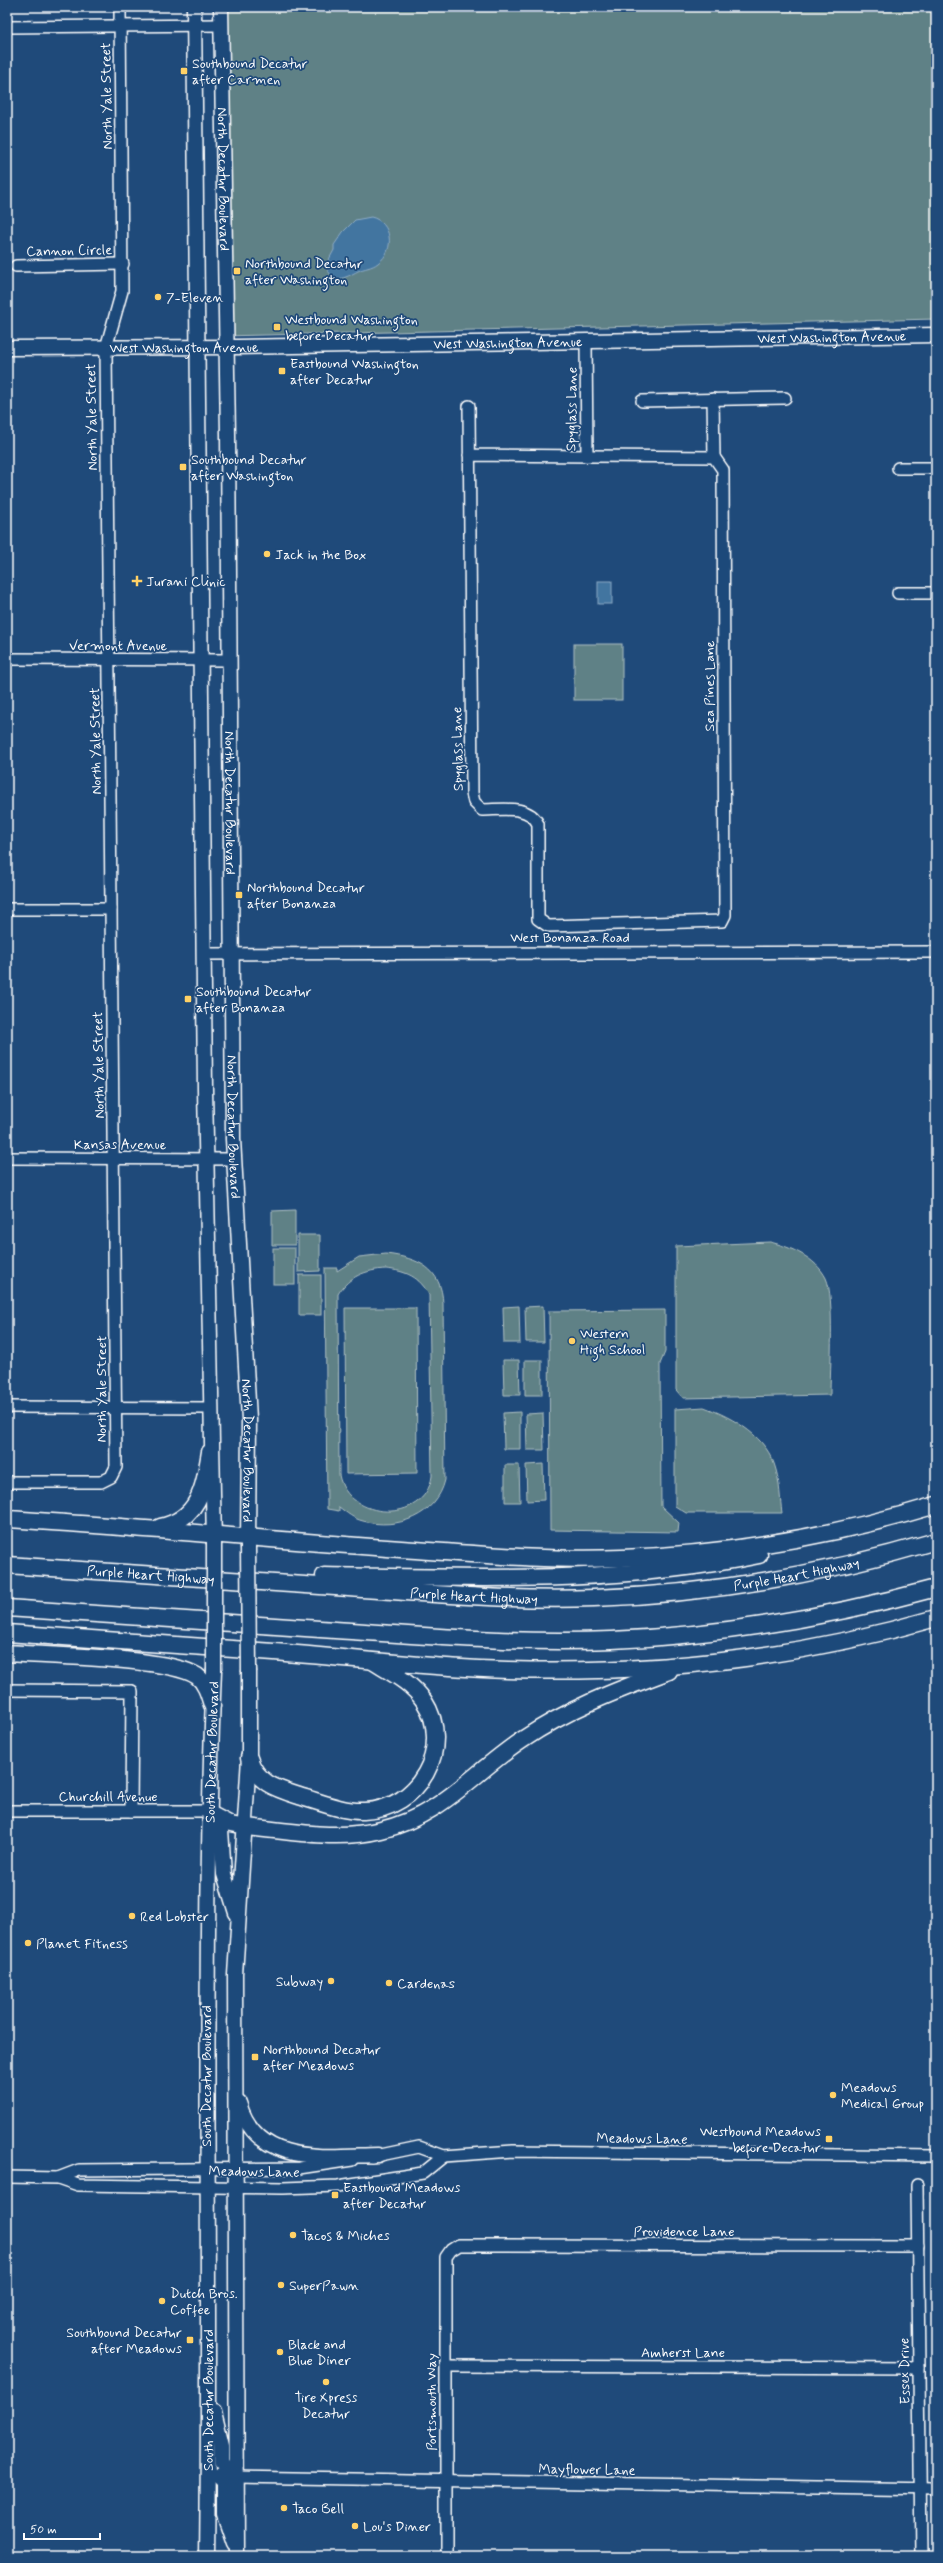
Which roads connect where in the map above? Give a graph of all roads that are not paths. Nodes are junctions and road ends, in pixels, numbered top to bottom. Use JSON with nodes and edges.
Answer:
{"nodes":[{"id":1,"x":120,"y":7,"type":"edge"},
{"id":2,"x":194,"y":7,"type":"edge"},
{"id":3,"x":221,"y":7,"type":"edge"},
{"id":4,"x":121,"y":25,"type":"junction"},
{"id":5,"x":194,"y":25,"type":"junction"},
{"id":6,"x":221,"y":25,"type":"junction"},
{"id":7,"x":7,"y":27,"type":"edge"},
{"id":8,"x":123,"y":264,"type":"junction"},
{"id":9,"x":16,"y":266,"type":"dead end"},
{"id":10,"x":936,"y":335,"type":"edge"},
{"id":11,"x":586,"y":342,"type":"junction"},
{"id":12,"x":226,"y":347,"type":"junction"},
{"id":13,"x":7,"y":348,"type":"edge"},
{"id":14,"x":106,"y":348,"type":"junction"},
{"id":15,"x":196,"y":348,"type":"junction"},
{"id":16,"x":785,"y":398,"type":"dead end"},
{"id":17,"x":713,"y":399,"type":"junction"},
{"id":18,"x":642,"y":401,"type":"dead end"},
{"id":19,"x":469,"y":406,"type":"dead end"},
{"id":20,"x":469,"y":455,"type":"junction"},
{"id":21,"x":587,"y":456,"type":"junction"},
{"id":22,"x":714,"y":457,"type":"junction"},
{"id":23,"x":898,"y":468,"type":"dead end"},
{"id":24,"x":936,"y":468,"type":"edge"},
{"id":25,"x":898,"y":593,"type":"dead end"},
{"id":26,"x":936,"y":593,"type":"edge"},
{"id":27,"x":7,"y":659,"type":"edge"},
{"id":28,"x":109,"y":660,"type":"junction"},
{"id":29,"x":200,"y":660,"type":"junction"},
{"id":30,"x":229,"y":660,"type":"junction"},
{"id":31,"x":7,"y":909,"type":"edge"},
{"id":32,"x":111,"y":909,"type":"junction"},
{"id":33,"x":724,"y":918,"type":"joint"},
{"id":34,"x":936,"y":952,"type":"edge"},
{"id":35,"x":231,"y":953,"type":"junction"},
{"id":36,"x":203,"y":954,"type":"junction"},
{"id":37,"x":7,"y":1158,"type":"edge"},
{"id":38,"x":114,"y":1159,"type":"junction"},
{"id":39,"x":206,"y":1159,"type":"junction"},
{"id":40,"x":233,"y":1159,"type":"junction"},
{"id":41,"x":7,"y":1407,"type":"edge"},
{"id":42,"x":117,"y":1408,"type":"junction"},
{"id":43,"x":210,"y":1408,"type":"junction"},
{"id":44,"x":210,"y":1452,"type":"junction"},
{"id":45,"x":7,"y":1482,"type":"edge"},
{"id":46,"x":936,"y":1505,"type":"edge"},
{"id":47,"x":7,"y":1520,"type":"edge"},
{"id":48,"x":153,"y":1528,"type":"junction"},
{"id":49,"x":824,"y":1534,"type":"junction"},
{"id":50,"x":214,"y":1539,"type":"junction"},
{"id":51,"x":248,"y":1541,"type":"junction"},
{"id":52,"x":936,"y":1541,"type":"edge"},
{"id":53,"x":7,"y":1564,"type":"edge"},
{"id":54,"x":152,"y":1574,"type":"junction"},
{"id":55,"x":936,"y":1588,"type":"edge"},
{"id":56,"x":214,"y":1597,"type":"joint"},
{"id":57,"x":248,"y":1599,"type":"joint"},
{"id":58,"x":7,"y":1608,"type":"edge"},
{"id":59,"x":936,"y":1618,"type":"edge"},
{"id":60,"x":7,"y":1633,"type":"edge"},
{"id":61,"x":7,"y":1653,"type":"edge"},
{"id":62,"x":371,"y":1660,"type":"junction"},
{"id":63,"x":691,"y":1664,"type":"junction"},
{"id":64,"x":7,"y":1690,"type":"edge"},
{"id":65,"x":212,"y":1705,"type":"junction"},
{"id":66,"x":249,"y":1758,"type":"junction"},
{"id":67,"x":7,"y":1811,"type":"edge"},
{"id":68,"x":131,"y":1811,"type":"junction"},
{"id":69,"x":208,"y":1811,"type":"junction"},
{"id":70,"x":246,"y":1827,"type":"junction"},
{"id":71,"x":238,"y":1920,"type":"junction"},
{"id":72,"x":235,"y":2085,"type":"junction"},
{"id":73,"x":378,"y":2155,"type":"junction"},
{"id":74,"x":444,"y":2156,"type":"junction"},
{"id":75,"x":936,"y":2156,"type":"edge"},
{"id":76,"x":236,"y":2168,"type":"junction"},
{"id":77,"x":206,"y":2170,"type":"junction"},
{"id":78,"x":7,"y":2177,"type":"edge"},
{"id":79,"x":58,"y":2178,"type":"junction"},
{"id":80,"x":206,"y":2185,"type":"junction"},
{"id":81,"x":918,"y":2185,"type":"dead end"},
{"id":82,"x":236,"y":2187,"type":"junction"},
{"id":83,"x":918,"y":2246,"type":"junction"},
{"id":84,"x":451,"y":2250,"type":"joint"},
{"id":85,"x":447,"y":2366,"type":"junction"},
{"id":86,"x":919,"y":2368,"type":"junction"},
{"id":87,"x":208,"y":2385,"type":"junction"},
{"id":88,"x":208,"y":2474,"type":"junction"},
{"id":89,"x":238,"y":2477,"type":"junction"},
{"id":90,"x":446,"y":2482,"type":"junction"},
{"id":91,"x":920,"y":2488,"type":"junction"},
{"id":92,"x":936,"y":2489,"type":"edge"},
{"id":93,"x":237,"y":2554,"type":"edge"},
{"id":94,"x":207,"y":2556,"type":"edge"},
{"id":95,"x":446,"y":2556,"type":"edge"},
{"id":96,"x":921,"y":2556,"type":"edge"}],
"edges":[{"from":1,"to":4,"type":"street","name":"North Yale Street"},
{"from":2,"to":5,"type":"main road","name":"North Decatur Boulevard"},
{"from":3,"to":6,"type":"main road","name":"North Decatur Boulevard"},
{"from":4,"to":5,"type":"street"},
{"from":4,"to":7,"type":"street"},
{"from":4,"to":8,"type":"street","name":"North Yale Street"},
{"from":5,"to":6,"type":"street"},
{"from":5,"to":15,"type":"main road","name":"North Decatur Boulevard"},
{"from":6,"to":12,"type":"main road","name":"North Decatur Boulevard"},
{"from":8,"to":9,"type":"street","name":"Cannon Circle"},
{"from":8,"to":14,"type":"street","name":"North Yale Street"},
{"from":10,"to":11,"type":"main road","name":"West Washington Avenue"},
{"from":11,"to":12,"type":"main road","name":"West Washington Avenue"},
{"from":11,"to":21,"type":"street","name":"Spyglass Lane"},
{"from":12,"to":15,"type":"main road","name":"West Washington Avenue"},
{"from":12,"to":30,"type":"main road","name":"North Decatur Boulevard"},
{"from":13,"to":14,"type":"main road","name":"West Washington Avenue"},
{"from":14,"to":15,"type":"main road","name":"West Washington Avenue"},
{"from":14,"to":28,"type":"street","name":"North Yale Street"},
{"from":15,"to":29,"type":"main road","name":"North Decatur Boulevard"},
{"from":16,"to":17,"type":"street"},
{"from":17,"to":18,"type":"street"},
{"from":17,"to":22,"type":"street","name":"Sea Pines Lane"},
{"from":19,"to":20,"type":"street","name":"Spyglass Lane"},
{"from":20,"to":21,"type":"street","name":"Spyglass Lane"},
{"from":20,"to":33,"type":"street","name":"Spyglass Lane"},
{"from":21,"to":22,"type":"street"},
{"from":22,"to":33,"type":"street","name":"Sea Pines Lane"},
{"from":23,"to":24,"type":"street"},
{"from":25,"to":26,"type":"street"},
{"from":27,"to":28,"type":"street","name":"Vermont Avenue"},
{"from":28,"to":29,"type":"street","name":"Vermont Avenue"},
{"from":28,"to":32,"type":"street","name":"North Yale Street"},
{"from":29,"to":30,"type":"street","name":"Vermont Avenue"},
{"from":29,"to":36,"type":"main road","name":"North Decatur Boulevard"},
{"from":30,"to":35,"type":"main road","name":"North Decatur Boulevard"},
{"from":31,"to":32,"type":"street"},
{"from":32,"to":38,"type":"street","name":"North Yale Street"},
{"from":34,"to":35,"type":"street","name":"West Bonanza Road"},
{"from":35,"to":36,"type":"street","name":"West Bonanza Road"},
{"from":35,"to":40,"type":"main road","name":"North Decatur Boulevard"},
{"from":36,"to":39,"type":"main road","name":"North Decatur Boulevard"},
{"from":37,"to":38,"type":"street","name":"Kansas Avenue"},
{"from":38,"to":39,"type":"street","name":"Kansas Avenue"},
{"from":38,"to":42,"type":"street","name":"North Yale Street"},
{"from":39,"to":40,"type":"street","name":"Kansas Avenue"},
{"from":39,"to":43,"type":"main road","name":"North Decatur Boulevard"},
{"from":40,"to":51,"type":"main road","name":"North Decatur Boulevard"},
{"from":41,"to":42,"type":"street"},
{"from":42,"to":43,"type":"street"},
{"from":42,"to":45,"type":"street","name":"North Yale Street"},
{"from":43,"to":44,"type":"main road","name":"North Decatur Boulevard"},
{"from":44,"to":48,"type":"highway"},
{"from":44,"to":50,"type":"main road","name":"North Decatur Boulevard"},
{"from":46,"to":49,"type":"highway"},
{"from":47,"to":48,"type":"highway"},
{"from":48,"to":50,"type":"highway"},
{"from":49,"to":51,"type":"highway"},
{"from":49,"to":54,"type":"highway"},
{"from":50,"to":51,"type":"highway"},
{"from":50,"to":56,"type":"main road","name":"North Decatur Boulevard","bridge":true},
{"from":51,"to":57,"type":"main road","name":"North Decatur Boulevard","bridge":true},
{"from":52,"to":54,"type":"highway","name":"Purple Heart Highway"},
{"from":53,"to":54,"type":"highway","name":"Purple Heart Highway"},
{"from":55,"to":58,"type":"highway"},
{"from":56,"to":65,"type":"main road","name":"South Decatur Boulevard","bridge":true},
{"from":57,"to":66,"type":"main road","name":"South Decatur Boulevard","bridge":true},
{"from":59,"to":63,"type":"highway"},
{"from":60,"to":62,"type":"highway"},
{"from":61,"to":65,"type":"highway"},
{"from":62,"to":63,"type":"highway"},
{"from":62,"to":66,"type":"highway"},
{"from":63,"to":70,"type":"highway"},
{"from":64,"to":68,"type":"street"},
{"from":65,"to":69,"type":"main road","name":"South Decatur Boulevard"},
{"from":66,"to":70,"type":"main road","name":"South Decatur Boulevard"},
{"from":67,"to":68,"type":"street","name":"Churchill Avenue"},
{"from":68,"to":69,"type":"street","name":"Churchill Avenue"},
{"from":69,"to":70,"type":"main road"},
{"from":69,"to":71,"type":"main road"},
{"from":69,"to":77,"type":"main road","name":"South Decatur Boulevard"},
{"from":70,"to":71,"type":"main road","name":"South Decatur Boulevard"},
{"from":71,"to":72,"type":"main road","name":"South Decatur Boulevard"},
{"from":72,"to":73,"type":"main road"},
{"from":72,"to":76,"type":"main road","name":"South Decatur Boulevard"},
{"from":73,"to":74,"type":"street","name":"Meadows Lane"},
{"from":73,"to":76,"type":"street","name":"Meadows Lane"},
{"from":74,"to":75,"type":"street","name":"Meadows Lane"},
{"from":74,"to":82,"type":"street","name":"Meadows Lane"},
{"from":76,"to":77,"type":"street","name":"Meadows Lane"},
{"from":76,"to":82,"type":"main road","name":"South Decatur Boulevard"},
{"from":77,"to":79,"type":"street","name":"Meadows Lane"},
{"from":77,"to":80,"type":"main road","name":"South Decatur Boulevard"},
{"from":78,"to":79,"type":"street","name":"Meadows Lane"},
{"from":79,"to":80,"type":"street","name":"Meadows Lane"},
{"from":80,"to":82,"type":"street","name":"Meadows Lane"},
{"from":80,"to":87,"type":"main road","name":"South Decatur Boulevard"},
{"from":81,"to":83,"type":"street","name":"Essex Drive"},
{"from":82,"to":89,"type":"main road","name":"South Decatur Boulevard"},
{"from":83,"to":84,"type":"street","name":"Providence Lane"},
{"from":83,"to":86,"type":"street","name":"Essex Drive"},
{"from":84,"to":85,"type":"street","name":"Portsmouth Way"},
{"from":85,"to":86,"type":"street","name":"Amherst Lane"},
{"from":85,"to":90,"type":"street","name":"Portsmouth Way"},
{"from":86,"to":91,"type":"street","name":"Essex Drive"},
{"from":87,"to":88,"type":"main road","name":"South Decatur Boulevard"},
{"from":87,"to":89,"type":"main road"},
{"from":88,"to":93,"type":"main road"},
{"from":88,"to":94,"type":"main road","name":"South Decatur Boulevard"},
{"from":89,"to":90,"type":"street","name":"Mayflower Lane"},
{"from":89,"to":93,"type":"main road","name":"South Decatur Boulevard"},
{"from":90,"to":91,"type":"street","name":"Mayflower Lane"},
{"from":90,"to":95,"type":"street","name":"Portsmouth Way"},
{"from":91,"to":92,"type":"street","name":"Mayflower Lane"},
{"from":91,"to":96,"type":"street","name":"Essex Drive"}]}
